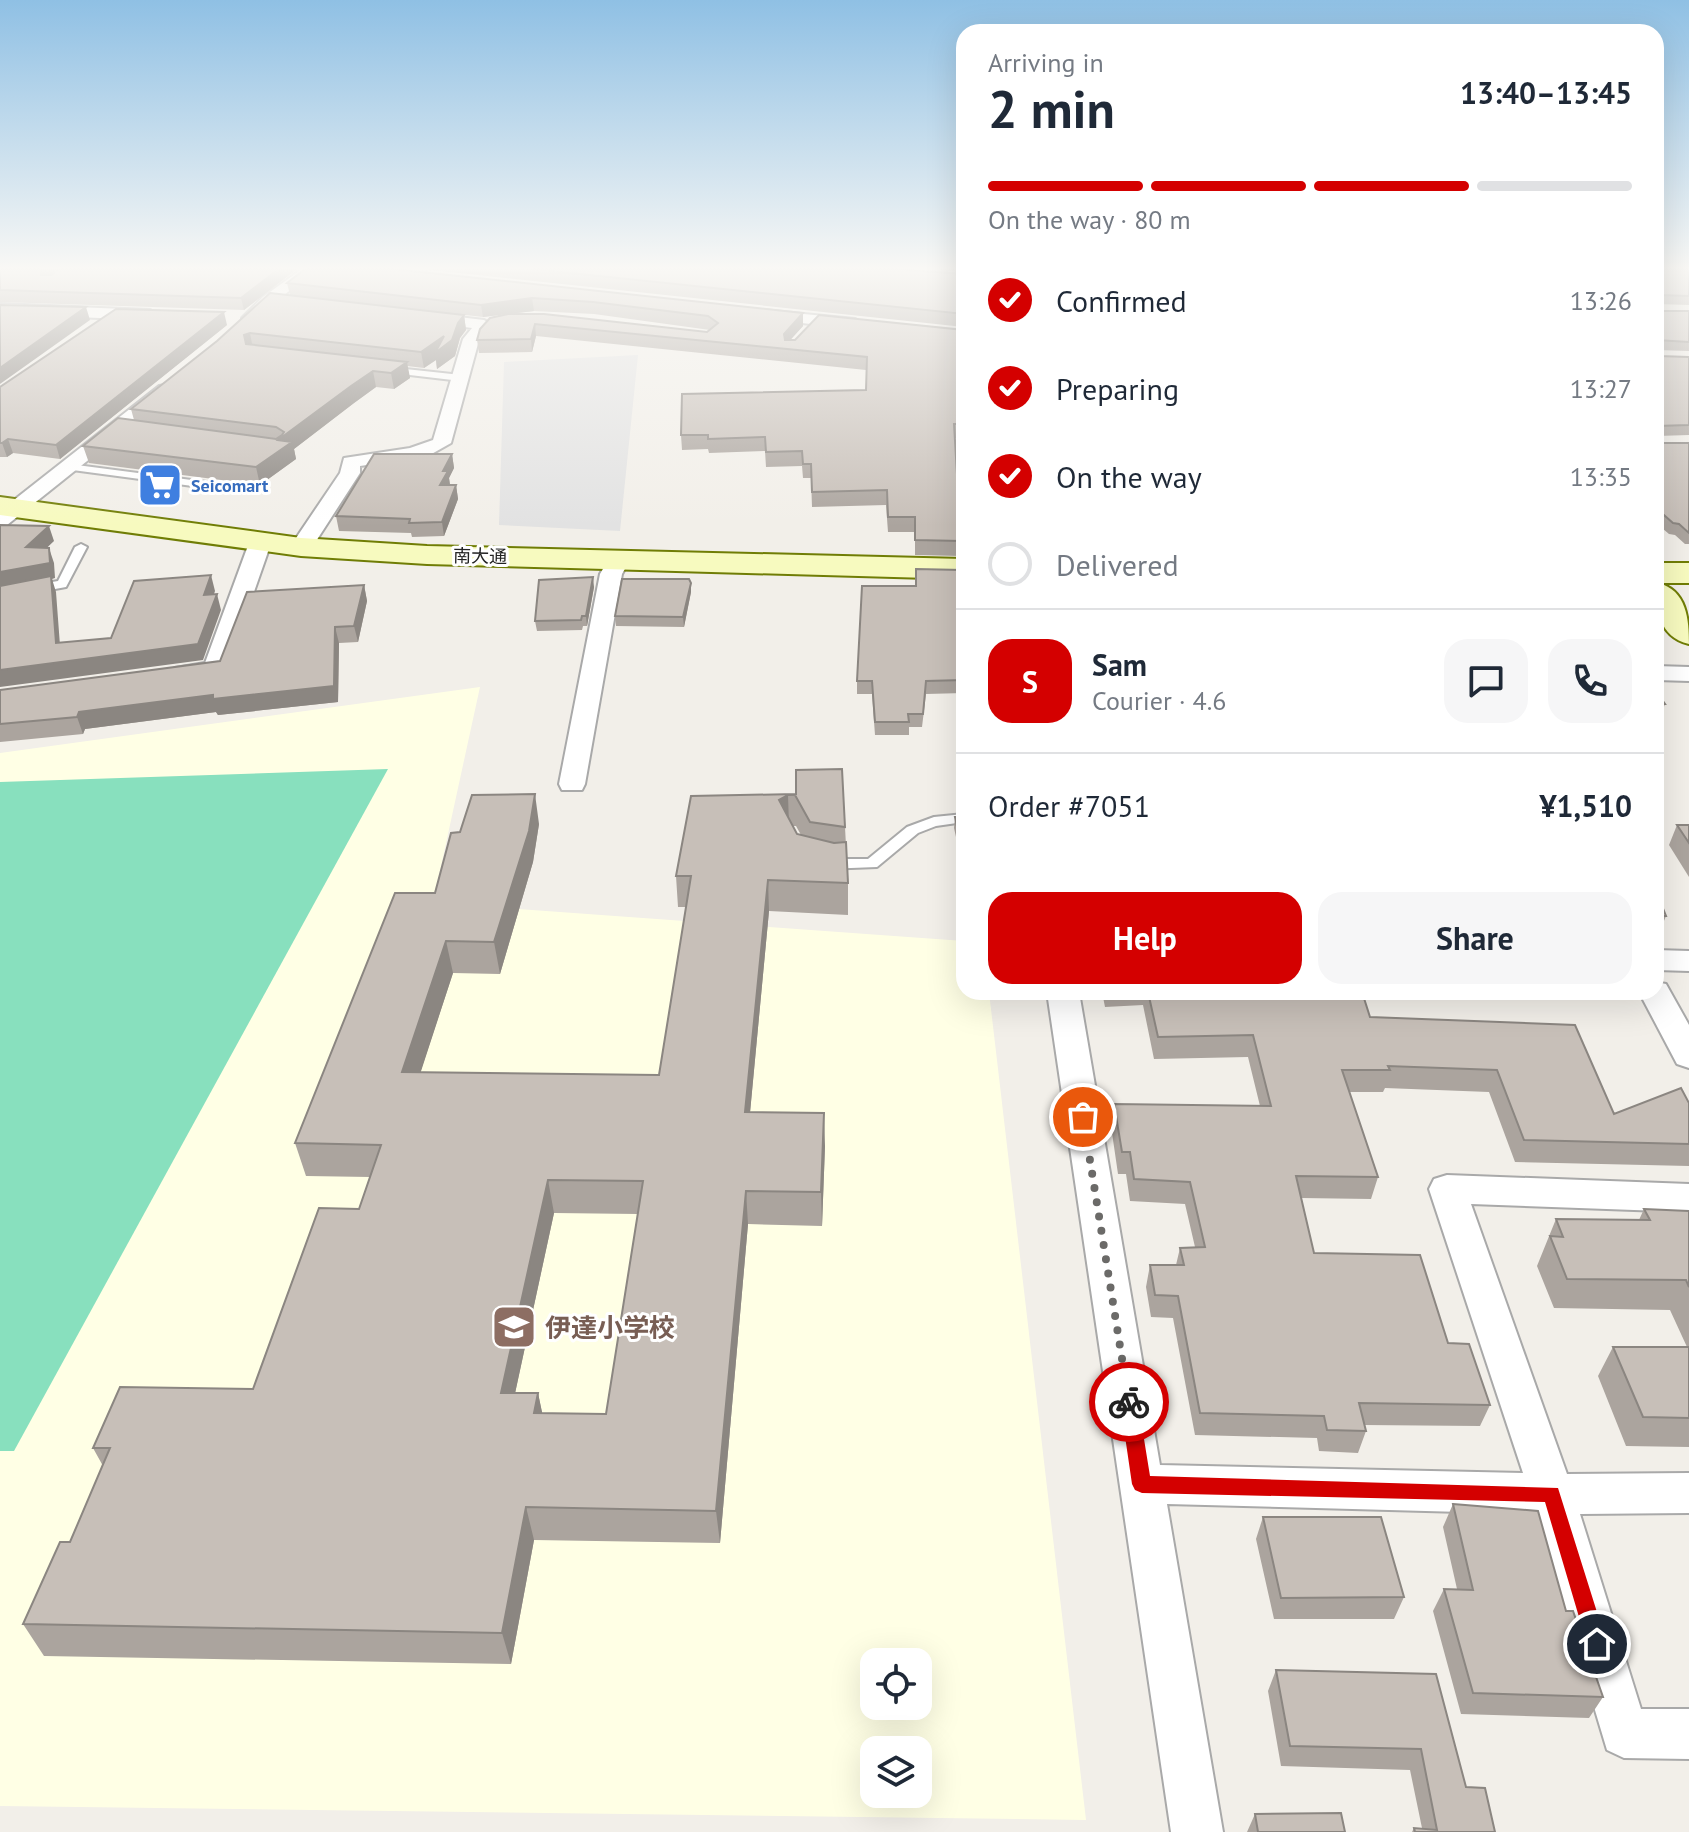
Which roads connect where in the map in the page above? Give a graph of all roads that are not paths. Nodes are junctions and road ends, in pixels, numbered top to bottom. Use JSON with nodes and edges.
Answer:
{"nodes":[{"id":1,"x":467,"y":354,"type":"edge"},
{"id":2,"x":372,"y":368,"type":"edge"},
{"id":3,"x":461,"y":378,"type":"junction"},
{"id":4,"x":177,"y":380,"type":"edge"},
{"id":5,"x":69,"y":467,"type":"junction"},
{"id":6,"x":245,"y":490,"type":"dead end"},
{"id":7,"x":7,"y":512,"type":"edge"},
{"id":8,"x":260,"y":543,"type":"junction"},
{"id":9,"x":81,"y":547,"type":"dead end"},
{"id":10,"x":301,"y":547,"type":"junction"},
{"id":11,"x":619,"y":560,"type":"junction"},
{"id":12,"x":956,"y":569,"type":"edge"},
{"id":13,"x":1664,"y":573,"type":"edge"},
{"id":14,"x":1689,"y":573,"type":"edge"},
{"id":15,"x":0,"y":595,"type":"edge"},
{"id":16,"x":1664,"y":602,"type":"edge"},
{"id":17,"x":1689,"y":634,"type":"edge"},
{"id":18,"x":1664,"y":673,"type":"edge"},
{"id":19,"x":1689,"y":674,"type":"edge"},
{"id":20,"x":154,"y":677,"type":"edge"},
{"id":21,"x":572,"y":784,"type":"dead end"},
{"id":22,"x":956,"y":819,"type":"edge"},
{"id":23,"x":813,"y":862,"type":"edge"},
{"id":24,"x":1664,"y":960,"type":"edge"},
{"id":25,"x":1689,"y":961,"type":"edge"},
{"id":26,"x":1064,"y":1000,"type":"edge"},
{"id":27,"x":1659,"y":1000,"type":"edge"},
{"id":28,"x":1689,"y":1056,"type":"edge"},
{"id":29,"x":1689,"y":1198,"type":"edge"},
{"id":30,"x":1142,"y":1484,"type":"junction"},
{"id":31,"x":1689,"y":1493,"type":"edge"},
{"id":32,"x":1552,"y":1494,"type":"junction"},
{"id":33,"x":1689,"y":1734,"type":"edge"},
{"id":34,"x":1197,"y":1832,"type":"edge"}],
"edges":[{"from":1,"to":3,"type":"street"},
{"from":2,"to":3,"type":"lane"},
{"from":3,"to":10,"type":"street"},
{"from":4,"to":5,"type":"street"},
{"from":5,"to":6,"type":"lane"},
{"from":5,"to":7,"type":"street"},
{"from":7,"to":8,"type":"street","name":"南大通"},
{"from":8,"to":10,"type":"street","name":"南大通"},
{"from":8,"to":20,"type":"street"},
{"from":9,"to":15,"type":"lane"},
{"from":10,"to":11,"type":"street","name":"南大通"},
{"from":11,"to":12,"type":"street","name":"南大通"},
{"from":11,"to":21,"type":"street"},
{"from":13,"to":14,"type":"street"},
{"from":16,"to":17,"type":"street"},
{"from":18,"to":19,"type":"street"},
{"from":22,"to":23,"type":"lane"},
{"from":24,"to":25,"type":"street"},
{"from":26,"to":30,"type":"street"},
{"from":27,"to":28,"type":"street"},
{"from":29,"to":32,"type":"street"},
{"from":30,"to":32,"type":"street"},
{"from":30,"to":34,"type":"street"},
{"from":31,"to":32,"type":"street"},
{"from":32,"to":33,"type":"street"}]}
